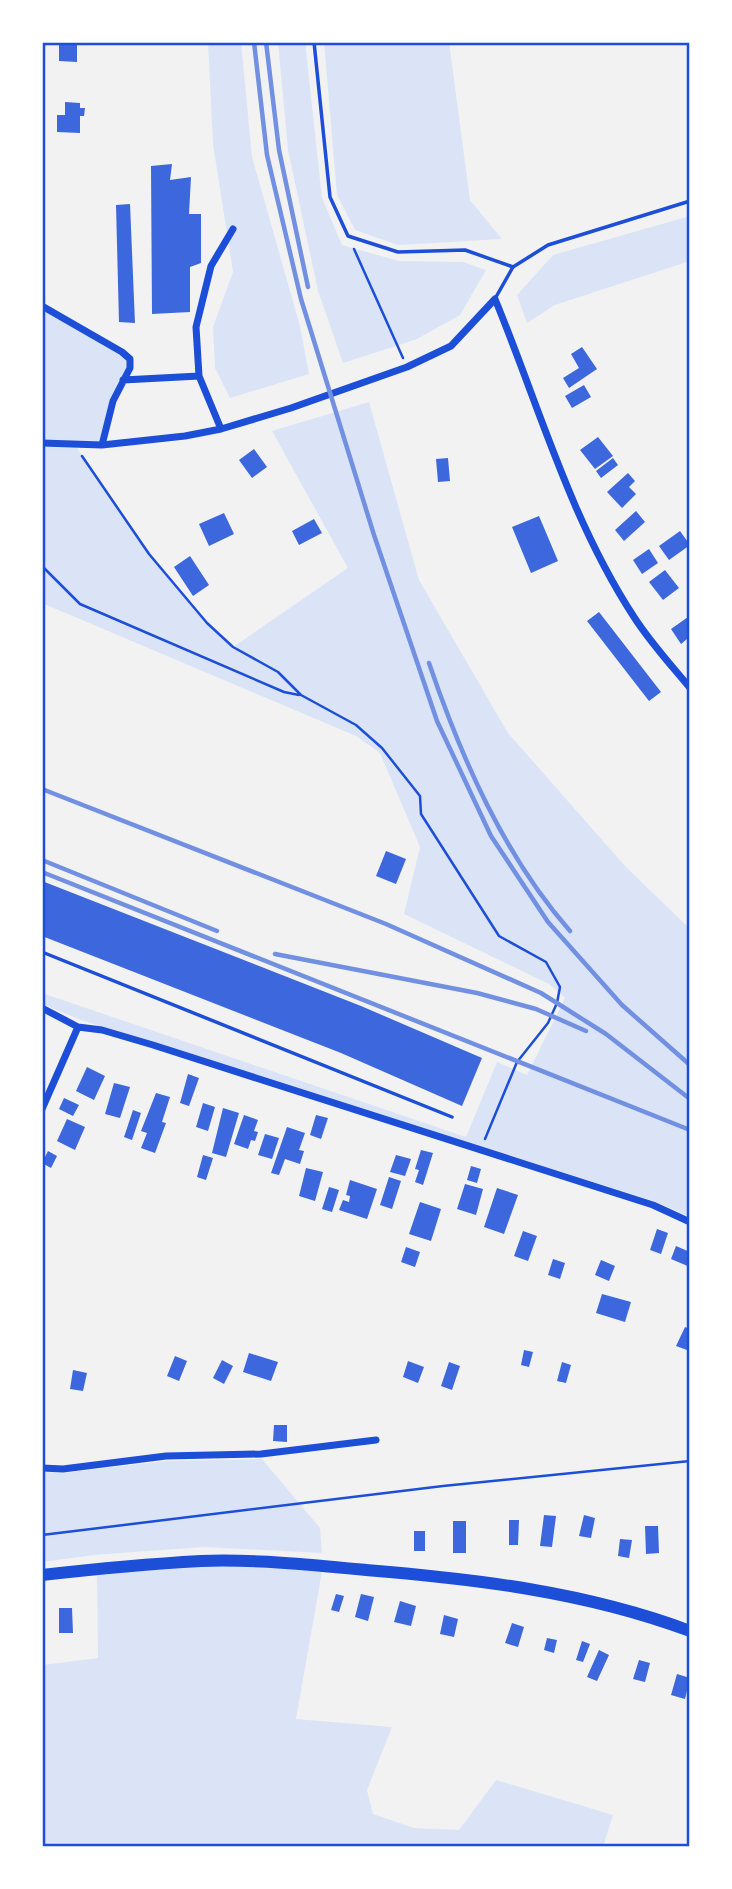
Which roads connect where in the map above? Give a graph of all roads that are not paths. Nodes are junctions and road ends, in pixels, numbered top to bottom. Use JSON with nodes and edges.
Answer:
{"nodes":[{"id":1,"x":314,"y":42,"type":"edge"},
{"id":2,"x":690,"y":201,"type":"edge"},
{"id":3,"x":233,"y":229,"type":"dead end"},
{"id":4,"x":513,"y":267,"type":"junction"},
{"id":5,"x":495,"y":299,"type":"junction"},
{"id":6,"x":42,"y":306,"type":"edge"},
{"id":7,"x":199,"y":376,"type":"junction"},
{"id":8,"x":123,"y":380,"type":"junction"},
{"id":9,"x":220,"y":429,"type":"junction"},
{"id":10,"x":42,"y":443,"type":"edge"},
{"id":11,"x":102,"y":446,"type":"junction"},
{"id":12,"x":690,"y":688,"type":"edge"},
{"id":13,"x":42,"y":952,"type":"edge"},
{"id":14,"x":42,"y":1008,"type":"edge"},
{"id":15,"x":78,"y":1027,"type":"junction"},
{"id":16,"x":42,"y":1110,"type":"edge"},
{"id":17,"x":452,"y":1117,"type":"dead end"},
{"id":18,"x":690,"y":1222,"type":"edge"},
{"id":19,"x":376,"y":1440,"type":"dead end"},
{"id":20,"x":42,"y":1468,"type":"edge"},
{"id":21,"x":42,"y":1575,"type":"edge"},
{"id":22,"x":690,"y":1631,"type":"edge"}],
"edges":[{"from":1,"to":4,"type":"lane"},
{"from":2,"to":4,"type":"lane"},
{"from":3,"to":7,"type":"street"},
{"from":4,"to":5,"type":"lane"},
{"from":5,"to":9,"type":"street"},
{"from":5,"to":12,"type":"street"},
{"from":6,"to":8,"type":"street"},
{"from":7,"to":8,"type":"street"},
{"from":7,"to":9,"type":"street"},
{"from":8,"to":11,"type":"street"},
{"from":9,"to":11,"type":"street"},
{"from":10,"to":11,"type":"street"},
{"from":13,"to":17,"type":"lane"},
{"from":14,"to":15,"type":"street"},
{"from":15,"to":16,"type":"street"},
{"from":15,"to":18,"type":"street"},
{"from":19,"to":20,"type":"street"},
{"from":21,"to":22,"type":"main road"}]}
